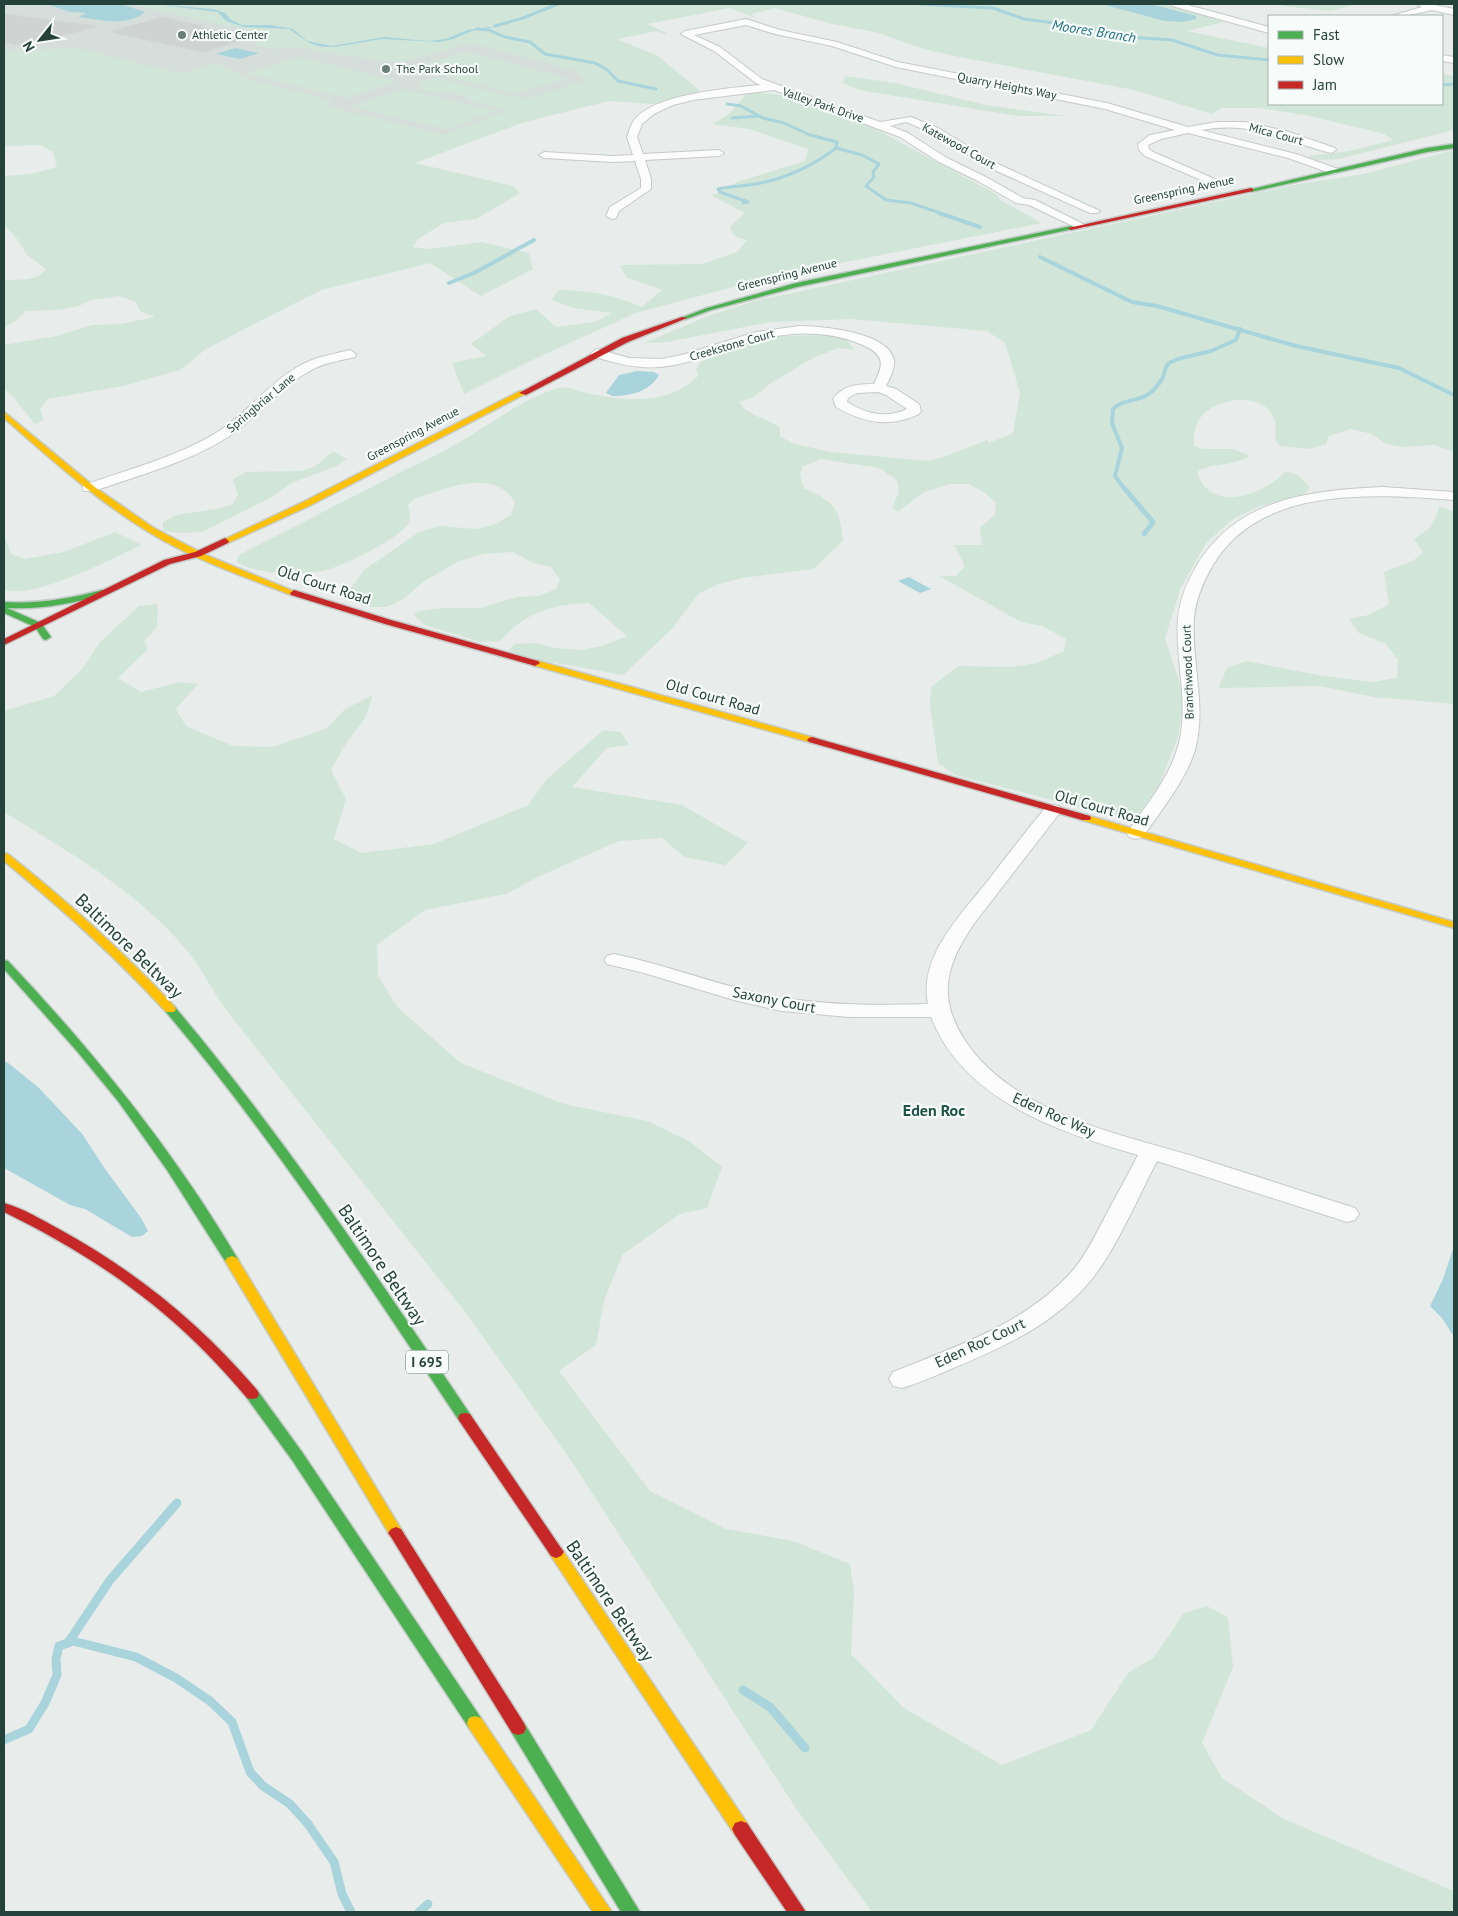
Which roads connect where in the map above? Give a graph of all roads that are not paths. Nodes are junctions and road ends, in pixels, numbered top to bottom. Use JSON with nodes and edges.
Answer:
{"nodes":[{"id":1,"x":1175,"y":4,"type":"edge"},
{"id":2,"x":1420,"y":4,"type":"edge"},
{"id":3,"x":1432,"y":7,"type":"junction"},
{"id":4,"x":1454,"y":12,"type":"edge"},
{"id":5,"x":1399,"y":15,"type":"edge"},
{"id":6,"x":746,"y":22,"type":"joint"},
{"id":7,"x":1268,"y":30,"type":"edge"},
{"id":8,"x":773,"y":87,"type":"junction"},
{"id":9,"x":879,"y":124,"type":"junction"},
{"id":10,"x":1189,"y":130,"type":"junction"},
{"id":11,"x":1454,"y":139,"type":"edge"},
{"id":12,"x":1454,"y":146,"type":"edge"},
{"id":13,"x":1267,"y":150,"type":"junction"},
{"id":14,"x":1331,"y":150,"type":"dead end"},
{"id":15,"x":1427,"y":150,"type":"junction"},
{"id":16,"x":719,"y":153,"type":"dead end"},
{"id":17,"x":544,"y":155,"type":"dead end"},
{"id":18,"x":640,"y":158,"type":"junction"},
{"id":19,"x":1334,"y":171,"type":"junction"},
{"id":20,"x":1009,"y":174,"type":"junction"},
{"id":21,"x":1321,"y":174,"type":"junction"},
{"id":22,"x":982,"y":179,"type":"junction"},
{"id":23,"x":1213,"y":182,"type":"dead end"},
{"id":24,"x":1020,"y":201,"type":"junction"},
{"id":25,"x":1094,"y":211,"type":"dead end"},
{"id":26,"x":612,"y":216,"type":"dead end"},
{"id":27,"x":1081,"y":226,"type":"junction"},
{"id":28,"x":1068,"y":228,"type":"junction"},
{"id":29,"x":597,"y":353,"type":"junction"},
{"id":30,"x":350,"y":354,"type":"dead end"},
{"id":31,"x":879,"y":388,"type":"junction"},
{"id":32,"x":4,"y":414,"type":"edge"},
{"id":33,"x":89,"y":488,"type":"junction"},
{"id":34,"x":1454,"y":496,"type":"edge"},
{"id":35,"x":198,"y":554,"type":"junction"},
{"id":36,"x":182,"y":570,"type":"dead end"},
{"id":37,"x":102,"y":593,"type":"junction"},
{"id":38,"x":4,"y":605,"type":"edge"},
{"id":39,"x":4,"y":609,"type":"edge"},
{"id":40,"x":38,"y":624,"type":"junction"},
{"id":41,"x":4,"y":626,"type":"edge"},
{"id":42,"x":21,"y":633,"type":"junction"},
{"id":43,"x":4,"y":642,"type":"edge"},
{"id":44,"x":1053,"y":810,"type":"junction"},
{"id":45,"x":1136,"y":833,"type":"junction"},
{"id":46,"x":4,"y":856,"type":"edge"},
{"id":47,"x":1454,"y":925,"type":"edge"},
{"id":48,"x":614,"y":960,"type":"dead end"},
{"id":49,"x":4,"y":963,"type":"edge"},
{"id":50,"x":938,"y":1010,"type":"junction"},
{"id":51,"x":1151,"y":1151,"type":"junction"},
{"id":52,"x":4,"y":1207,"type":"edge"},
{"id":53,"x":1347,"y":1214,"type":"dead end"},
{"id":54,"x":902,"y":1379,"type":"dead end"},
{"id":55,"x":603,"y":1912,"type":"edge"},
{"id":56,"x":631,"y":1912,"type":"edge"},
{"id":57,"x":797,"y":1912,"type":"edge"}],
"edges":[{"from":1,"to":7,"type":"street"},
{"from":2,"to":3,"type":"street"},
{"from":3,"to":4,"type":"street"},
{"from":3,"to":5,"type":"street"},
{"from":6,"to":8,"type":"street","name":"Valley Park Drive"},
{"from":6,"to":10,"type":"street","name":"Quarry Heights Way"},
{"from":8,"to":9,"type":"street","name":"Valley Park Drive"},
{"from":8,"to":18,"type":"street"},
{"from":9,"to":20,"type":"street","name":"Katewood Court"},
{"from":9,"to":22,"type":"street","name":"Valley Park Drive"},
{"from":10,"to":13,"type":"street","name":"Quarry Heights Way"},
{"from":10,"to":14,"type":"street","name":"Mica Court"},
{"from":10,"to":23,"type":"street","name":"Mica Court"},
{"from":11,"to":15,"type":"main road","name":"Greenspring Avenue"},
{"from":12,"to":15,"type":"main road","name":"Greenspring Avenue"},
{"from":13,"to":19,"type":"street","name":"Quarry Heights Way"},
{"from":13,"to":21,"type":"street","name":"Quarry Heights Way"},
{"from":15,"to":19,"type":"main road","name":"Greenspring Avenue"},
{"from":16,"to":18,"type":"street"},
{"from":17,"to":18,"type":"street"},
{"from":18,"to":26,"type":"street"},
{"from":19,"to":21,"type":"main road","name":"Greenspring Avenue"},
{"from":20,"to":22,"type":"street","name":"Katewood Court"},
{"from":20,"to":25,"type":"street","name":"Katewood Court"},
{"from":21,"to":27,"type":"main road","name":"Greenspring Avenue"},
{"from":22,"to":24,"type":"street","name":"Valley Park Drive"},
{"from":24,"to":27,"type":"street","name":"Valley Park Drive"},
{"from":24,"to":28,"type":"street","name":"Valley Park Drive"},
{"from":27,"to":28,"type":"main road","name":"Greenspring Avenue"},
{"from":28,"to":29,"type":"main road","name":"Greenspring Avenue"},
{"from":29,"to":31,"type":"street","name":"Creekstone Court"},
{"from":29,"to":35,"type":"main road","name":"Greenspring Avenue"},
{"from":30,"to":33,"type":"street","name":"Springbriar Lane"},
{"from":31,"to":31,"type":"street"},
{"from":32,"to":33,"type":"main road","name":"Old Court Road"},
{"from":33,"to":35,"type":"main road","name":"Old Court Road"},
{"from":34,"to":45,"type":"street","name":"Branchwood Court"},
{"from":35,"to":36,"type":"main road","name":"Greenspring Avenue"},
{"from":35,"to":37,"type":"main road","name":"Greenspring Avenue"},
{"from":35,"to":44,"type":"main road","name":"Old Court Road"},
{"from":37,"to":38,"type":"main road"},
{"from":37,"to":40,"type":"main road","name":"Greenspring Avenue"},
{"from":39,"to":40,"type":"main road"},
{"from":40,"to":42,"type":"main road","name":"Greenspring Avenue"},
{"from":40,"to":42,"type":"main road"},
{"from":41,"to":42,"type":"main road"},
{"from":42,"to":43,"type":"main road","name":"Greenspring Avenue"},
{"from":44,"to":45,"type":"main road","name":"Old Court Road"},
{"from":44,"to":50,"type":"street","name":"Eden Roc Way"},
{"from":45,"to":47,"type":"main road","name":"Old Court Road"},
{"from":46,"to":57,"type":"main road","name":"Baltimore Beltway","number":"I 695"},
{"from":48,"to":50,"type":"street","name":"Saxony Court"},
{"from":49,"to":56,"type":"main road"},
{"from":50,"to":51,"type":"street","name":"Eden Roc Way"},
{"from":51,"to":53,"type":"street","name":"Eden Roc Way"},
{"from":51,"to":54,"type":"street","name":"Eden Roc Court"},
{"from":52,"to":55,"type":"main road"}]}
